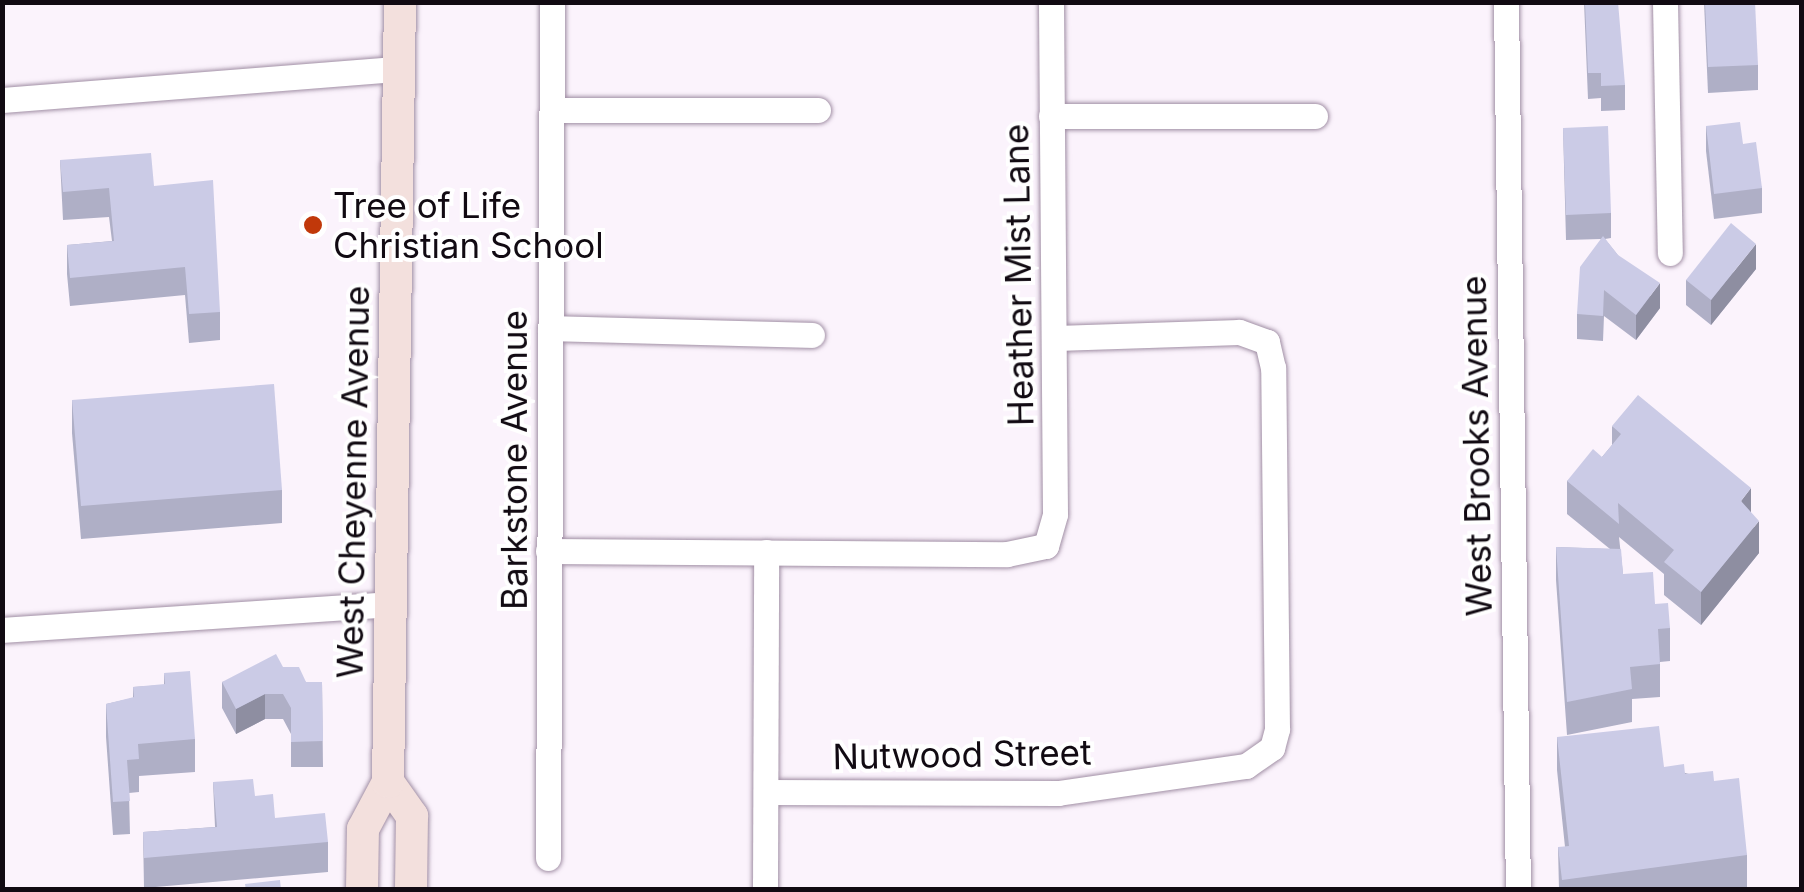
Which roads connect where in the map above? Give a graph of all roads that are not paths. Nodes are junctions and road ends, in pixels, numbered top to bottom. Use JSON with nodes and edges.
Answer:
{"nodes":[{"id":1,"x":400,"y":2,"type":"edge"},
{"id":2,"x":552,"y":2,"type":"edge"},
{"id":3,"x":1050,"y":2,"type":"edge"},
{"id":4,"x":1506,"y":2,"type":"edge"},
{"id":5,"x":1666,"y":2,"type":"edge"},
{"id":6,"x":400,"y":69,"type":"junction"},
{"id":7,"x":2,"y":100,"type":"edge"},
{"id":8,"x":553,"y":110,"type":"junction"},
{"id":9,"x":818,"y":110,"type":"dead end"},
{"id":10,"x":1051,"y":116,"type":"junction"},
{"id":11,"x":1315,"y":116,"type":"dead end"},
{"id":12,"x":1670,"y":253,"type":"dead end"},
{"id":13,"x":550,"y":328,"type":"junction"},
{"id":14,"x":812,"y":335,"type":"dead end"},
{"id":15,"x":1056,"y":338,"type":"junction"},
{"id":16,"x":548,"y":551,"type":"junction"},
{"id":17,"x":766,"y":552,"type":"junction"},
{"id":18,"x":391,"y":604,"type":"junction"},
{"id":19,"x":2,"y":630,"type":"edge"},
{"id":20,"x":388,"y":782,"type":"junction"},
{"id":21,"x":766,"y":792,"type":"junction"},
{"id":22,"x":548,"y":858,"type":"dead end"},
{"id":23,"x":362,"y":890,"type":"edge"},
{"id":24,"x":411,"y":890,"type":"edge"},
{"id":25,"x":765,"y":890,"type":"edge"},
{"id":26,"x":1518,"y":890,"type":"edge"}],
"edges":[{"from":1,"to":6,"type":"main road","name":"West Cheyenne Avenue"},
{"from":2,"to":8,"type":"street","name":"Barkstone Avenue"},
{"from":3,"to":10,"type":"street","name":"Heather Mist Lane"},
{"from":4,"to":26,"type":"street","name":"West Brooks Avenue"},
{"from":5,"to":12,"type":"street"},
{"from":6,"to":7,"type":"street"},
{"from":6,"to":18,"type":"main road","name":"West Cheyenne Avenue"},
{"from":8,"to":9,"type":"street"},
{"from":8,"to":13,"type":"street","name":"Barkstone Avenue"},
{"from":10,"to":11,"type":"street"},
{"from":10,"to":15,"type":"street","name":"Heather Mist Lane"},
{"from":13,"to":14,"type":"street"},
{"from":13,"to":16,"type":"street","name":"Barkstone Avenue"},
{"from":15,"to":17,"type":"street","name":"Heather Mist Lane"},
{"from":15,"to":21,"type":"street","name":"Nutwood Street"},
{"from":16,"to":17,"type":"street"},
{"from":16,"to":22,"type":"street","name":"Barkstone Avenue"},
{"from":17,"to":21,"type":"street"},
{"from":18,"to":19,"type":"street"},
{"from":18,"to":20,"type":"main road","name":"West Cheyenne Avenue"},
{"from":20,"to":23,"type":"main road","name":"West Cheyenne Avenue"},
{"from":20,"to":24,"type":"main road"},
{"from":21,"to":25,"type":"street"}]}
